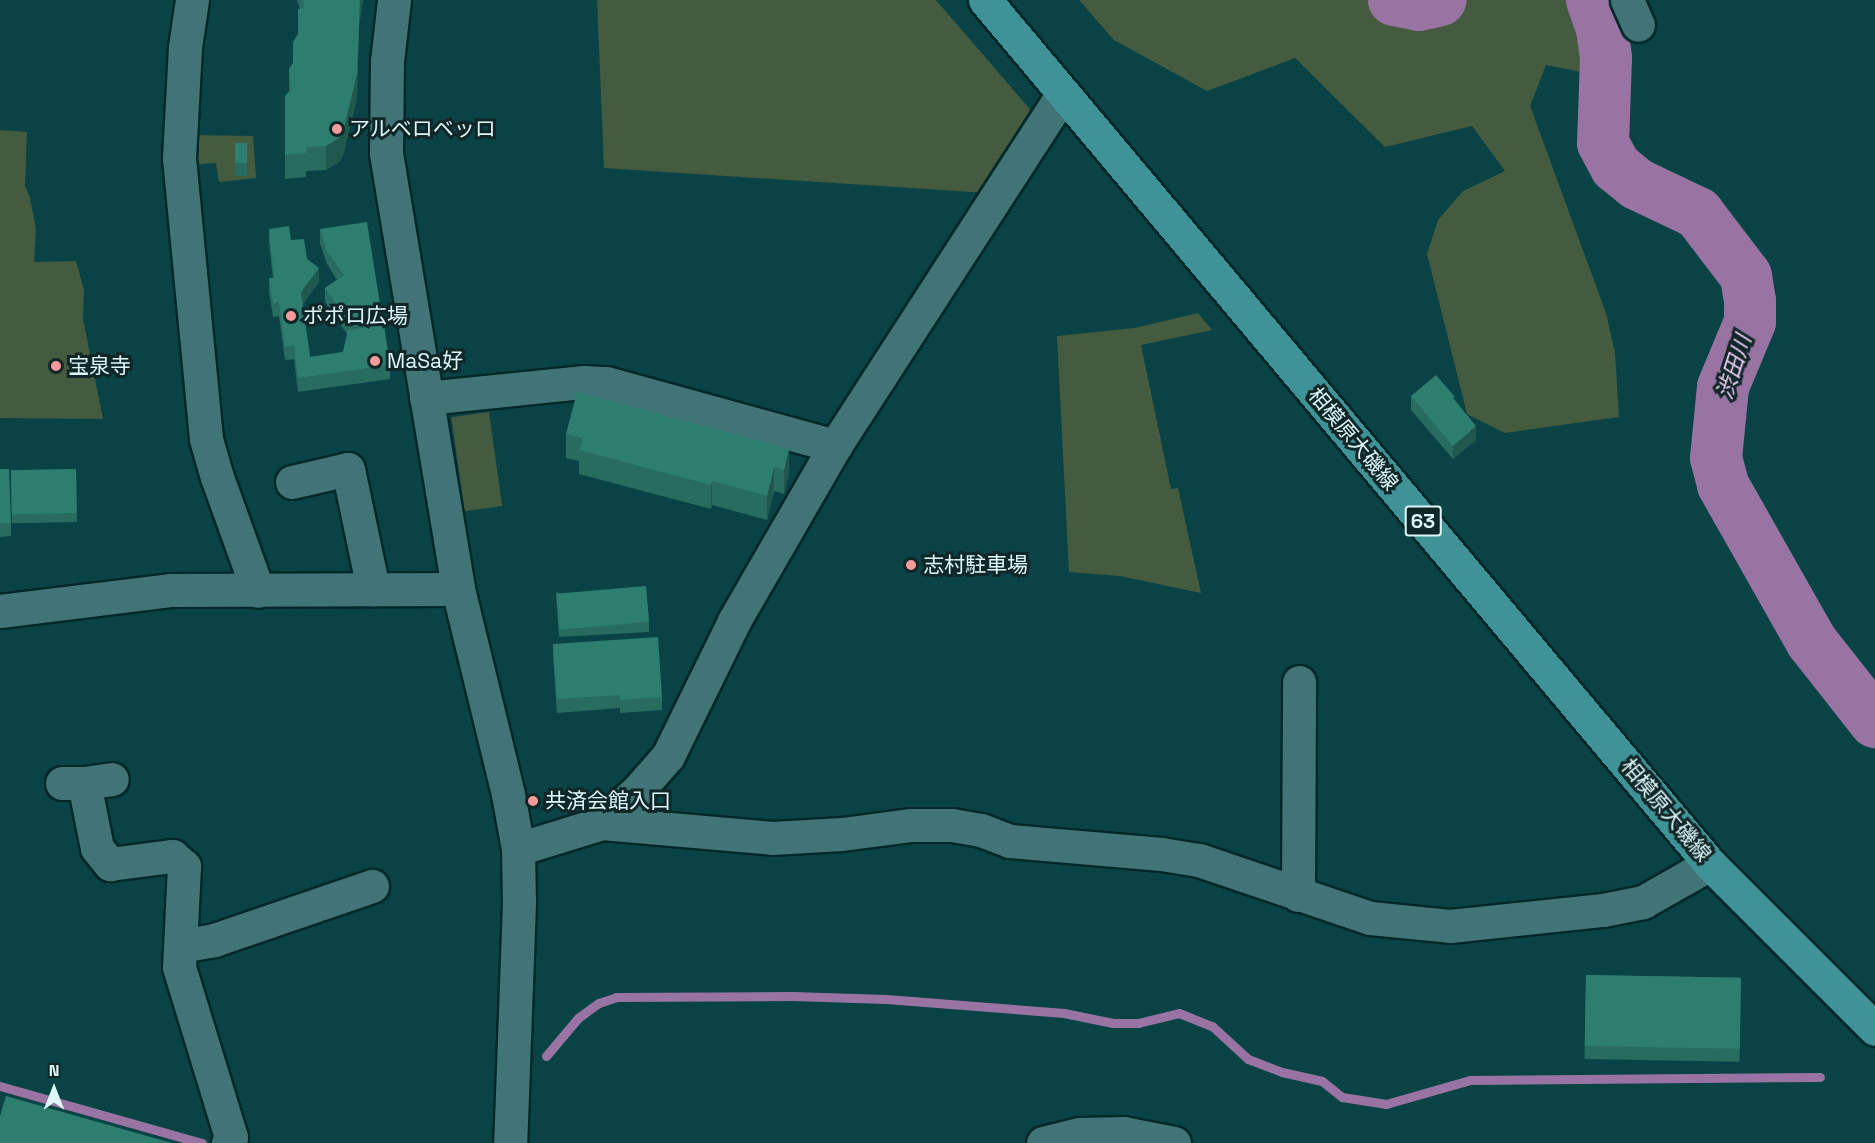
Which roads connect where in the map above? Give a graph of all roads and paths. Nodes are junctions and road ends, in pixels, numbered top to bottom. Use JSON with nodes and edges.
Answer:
{"nodes":[{"id":1,"x":192,"y":0,"type":"edge"},
{"id":2,"x":394,"y":0,"type":"edge"},
{"id":3,"x":985,"y":0,"type":"edge"},
{"id":4,"x":1063,"y":93,"type":"junction"},
{"id":5,"x":426,"y":398,"type":"junction"},
{"id":6,"x":835,"y":446,"type":"junction"},
{"id":7,"x":292,"y":482,"type":"dead end"},
{"id":8,"x":373,"y":590,"type":"junction"},
{"id":9,"x":458,"y":590,"type":"junction"},
{"id":10,"x":258,"y":591,"type":"junction"},
{"id":11,"x":0,"y":611,"type":"edge"},
{"id":12,"x":1299,"y":682,"type":"dead end"},
{"id":13,"x":86,"y":782,"type":"dead end"},
{"id":14,"x":602,"y":823,"type":"junction"},
{"id":15,"x":518,"y":849,"type":"junction"},
{"id":16,"x":1710,"y":864,"type":"junction"},
{"id":17,"x":372,"y":886,"type":"dead end"},
{"id":18,"x":1298,"y":895,"type":"junction"},
{"id":19,"x":180,"y":946,"type":"junction"},
{"id":20,"x":1875,"y":1029,"type":"edge"},
{"id":21,"x":228,"y":1143,"type":"edge"},
{"id":22,"x":510,"y":1143,"type":"edge"},
{"id":23,"x":1042,"y":1143,"type":"edge"},
{"id":24,"x":1174,"y":1143,"type":"edge"}],
"edges":[{"from":1,"to":10,"type":"street"},
{"from":2,"to":5,"type":"street"},
{"from":3,"to":4,"type":"main road","name":"相模原大磯線","number":"63"},
{"from":4,"to":6,"type":"street"},
{"from":4,"to":16,"type":"main road","name":"相模原大磯線","number":"63"},
{"from":5,"to":6,"type":"street"},
{"from":5,"to":9,"type":"street"},
{"from":6,"to":14,"type":"street"},
{"from":7,"to":8,"type":"street"},
{"from":8,"to":9,"type":"street"},
{"from":8,"to":10,"type":"street"},
{"from":9,"to":15,"type":"street"},
{"from":10,"to":11,"type":"street"},
{"from":12,"to":18,"type":"street"},
{"from":13,"to":19,"type":"street"},
{"from":14,"to":15,"type":"street"},
{"from":14,"to":18,"type":"street"},
{"from":15,"to":22,"type":"street"},
{"from":16,"to":18,"type":"street"},
{"from":16,"to":20,"type":"main road","name":"相模原大磯線","number":"63"},
{"from":17,"to":19,"type":"street"},
{"from":19,"to":21,"type":"street"},
{"from":23,"to":24,"type":"street"}]}
